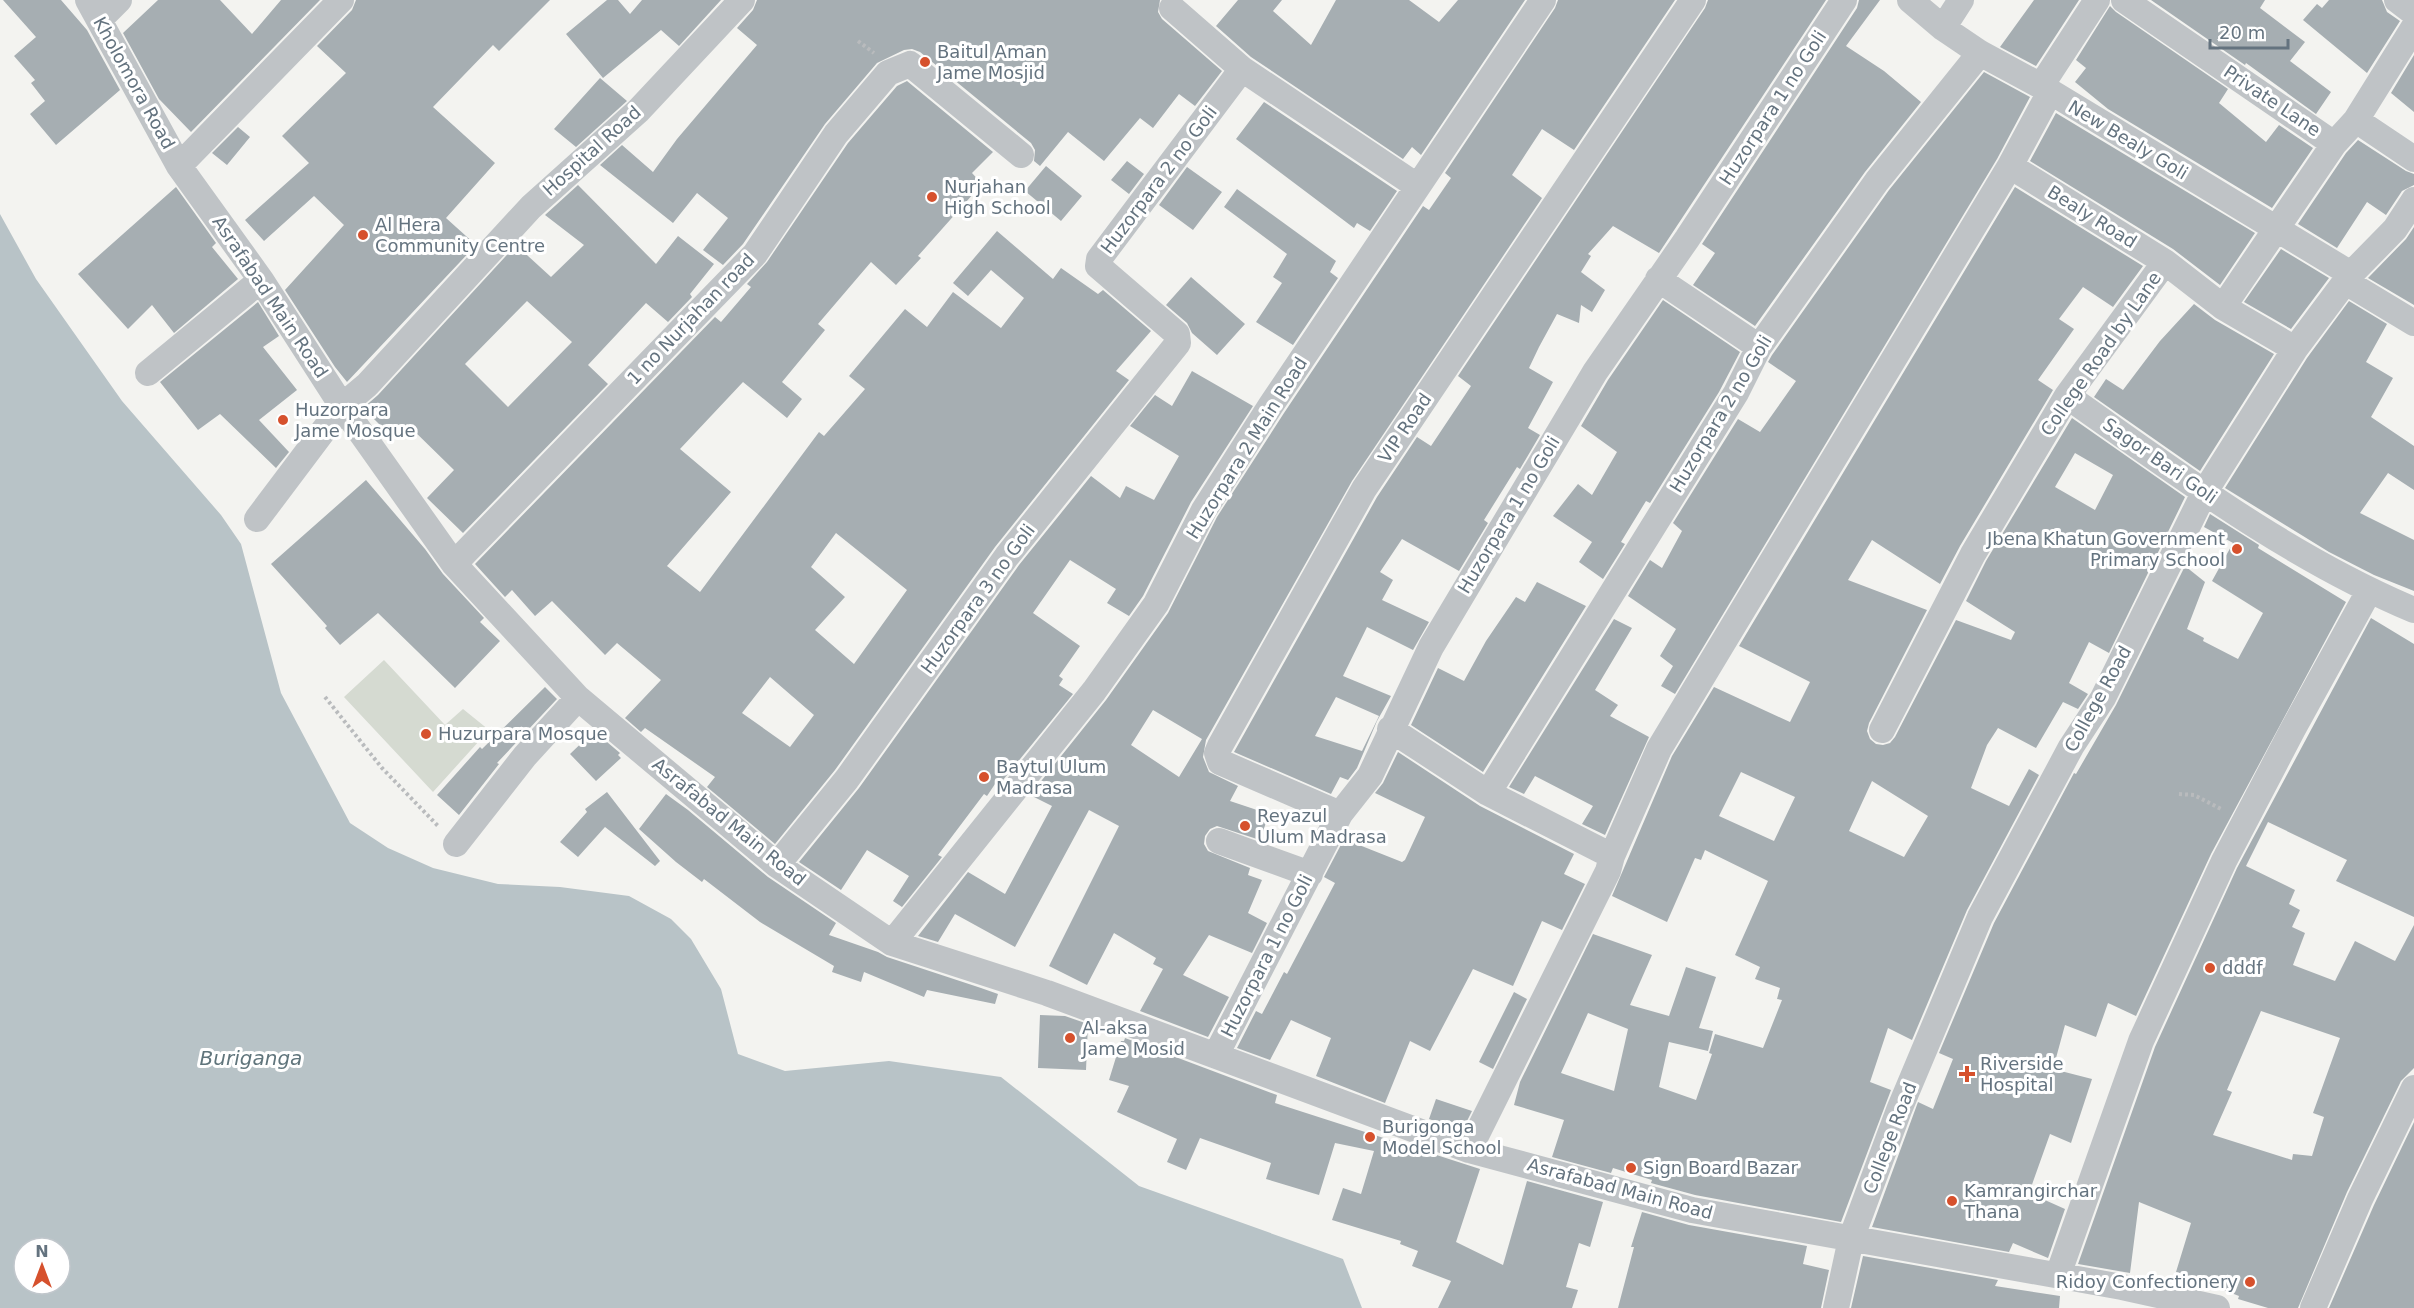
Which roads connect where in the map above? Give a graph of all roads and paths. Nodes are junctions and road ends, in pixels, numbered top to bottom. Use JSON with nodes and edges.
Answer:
{"nodes":[{"id":1,"x":119,"y":0,"type":"edge"},
{"id":2,"x":341,"y":0,"type":"edge"},
{"id":3,"x":742,"y":0,"type":"edge"},
{"id":4,"x":1543,"y":0,"type":"edge"},
{"id":5,"x":1693,"y":0,"type":"edge"},
{"id":6,"x":1844,"y":0,"type":"edge"},
{"id":7,"x":1910,"y":0,"type":"edge"},
{"id":8,"x":1961,"y":0,"type":"edge"},
{"id":9,"x":2097,"y":0,"type":"edge"},
{"id":10,"x":2124,"y":0,"type":"edge"},
{"id":11,"x":2397,"y":0,"type":"edge"},
{"id":12,"x":1172,"y":8,"type":"dead end"},
{"id":13,"x":93,"y":10,"type":"edge"},
{"id":14,"x":2414,"y":13,"type":"edge"},
{"id":15,"x":2414,"y":27,"type":"edge"},
{"id":16,"x":1943,"y":28,"type":"junction"},
{"id":17,"x":1980,"y":53,"type":"junction"},
{"id":18,"x":1242,"y":69,"type":"junction"},
{"id":19,"x":2045,"y":89,"type":"junction"},
{"id":20,"x":2356,"y":120,"type":"junction"},
{"id":21,"x":2334,"y":144,"type":"junction"},
{"id":22,"x":1021,"y":155,"type":"dead end"},
{"id":23,"x":2414,"y":159,"type":"edge"},
{"id":24,"x":179,"y":166,"type":"junction"},
{"id":25,"x":2010,"y":166,"type":"junction"},
{"id":26,"x":1417,"y":186,"type":"junction"},
{"id":27,"x":2414,"y":200,"type":"edge"},
{"id":28,"x":2275,"y":228,"type":"junction"},
{"id":29,"x":2164,"y":262,"type":"junction"},
{"id":30,"x":2348,"y":278,"type":"junction"},
{"id":31,"x":1658,"y":279,"type":"junction"},
{"id":32,"x":261,"y":280,"type":"junction"},
{"id":33,"x":2223,"y":307,"type":"junction"},
{"id":34,"x":2414,"y":323,"type":"edge"},
{"id":35,"x":1177,"y":334,"type":"joint"},
{"id":36,"x":1760,"y":347,"type":"junction"},
{"id":37,"x":2295,"y":349,"type":"junction"},
{"id":38,"x":148,"y":373,"type":"dead end"},
{"id":39,"x":2067,"y":396,"type":"junction"},
{"id":40,"x":342,"y":406,"type":"junction"},
{"id":41,"x":2204,"y":493,"type":"junction"},
{"id":42,"x":257,"y":519,"type":"dead end"},
{"id":43,"x":454,"y":564,"type":"junction"},
{"id":44,"x":2369,"y":591,"type":"junction"},
{"id":45,"x":2414,"y":610,"type":"edge"},
{"id":46,"x":326,"y":697,"type":"dead end"},
{"id":47,"x":578,"y":698,"type":"junction"},
{"id":48,"x":1390,"y":729,"type":"junction"},
{"id":49,"x":1882,"y":730,"type":"dead end"},
{"id":50,"x":1488,"y":793,"type":"junction"},
{"id":51,"x":2179,"y":794,"type":"dead end"},
{"id":52,"x":1340,"y":814,"type":"junction"},
{"id":53,"x":2245,"y":821,"type":"junction"},
{"id":54,"x":1219,"y":841,"type":"dead end"},
{"id":55,"x":456,"y":844,"type":"joint"},
{"id":56,"x":1612,"y":856,"type":"junction"},
{"id":57,"x":777,"y":865,"type":"junction"},
{"id":58,"x":1310,"y":874,"type":"junction"},
{"id":59,"x":892,"y":943,"type":"junction"},
{"id":60,"x":1216,"y":1055,"type":"junction"},
{"id":61,"x":2414,"y":1088,"type":"edge"},
{"id":62,"x":1469,"y":1150,"type":"junction"},
{"id":63,"x":1851,"y":1239,"type":"junction"},
{"id":64,"x":2058,"y":1275,"type":"junction"},
{"id":65,"x":1836,"y":1308,"type":"edge"},
{"id":66,"x":2217,"y":1308,"type":"edge"},
{"id":67,"x":2313,"y":1308,"type":"edge"}],
"edges":[{"from":1,"to":13,"type":"street"},
{"from":2,"to":24,"type":"street"},
{"from":3,"to":40,"type":"street","name":"Hospital Road"},
{"from":4,"to":26,"type":"street","name":"Huzorpara 2 Main Road"},
{"from":5,"to":52,"type":"street","name":"VIP Road"},
{"from":6,"to":31,"type":"street","name":"Huzorpara 1 no Goli"},
{"from":7,"to":16,"type":"street","name":"New Bealy Goli"},
{"from":8,"to":16,"type":"street"},
{"from":9,"to":19,"type":"street"},
{"from":10,"to":21,"type":"street","name":"Private Lane"},
{"from":11,"to":14,"type":"street"},
{"from":12,"to":18,"type":"street"},
{"from":13,"to":24,"type":"street","name":"Kholomora Road"},
{"from":15,"to":20,"type":"street"},
{"from":16,"to":17,"type":"street","name":"New Bealy Goli"},
{"from":17,"to":19,"type":"street","name":"New Bealy Goli"},
{"from":17,"to":36,"type":"street","name":"Huzorpara 2 no Goli"},
{"from":18,"to":26,"type":"street"},
{"from":18,"to":35,"type":"street","name":"Huzorpara 2 no Goli"},
{"from":19,"to":25,"type":"street"},
{"from":19,"to":28,"type":"street","name":"New Bealy Goli"},
{"from":20,"to":21,"type":"street","name":"Private Lane"},
{"from":20,"to":23,"type":"street"},
{"from":21,"to":28,"type":"street"},
{"from":22,"to":43,"type":"street","name":"1 no Nurjahan road"},
{"from":24,"to":32,"type":"street","name":"Asrafabad Main Road"},
{"from":25,"to":29,"type":"street","name":"Bealy Road"},
{"from":25,"to":56,"type":"street"},
{"from":26,"to":59,"type":"street","name":"Huzorpara 2 Main Road"},
{"from":27,"to":30,"type":"street","name":"College Road"},
{"from":28,"to":30,"type":"street","name":"New Bealy Goli"},
{"from":28,"to":33,"type":"street"},
{"from":29,"to":33,"type":"street","name":"Bealy Road"},
{"from":29,"to":39,"type":"street","name":"College Road by Lane"},
{"from":30,"to":34,"type":"street","name":"New Bealy Goli"},
{"from":30,"to":37,"type":"street","name":"College Road"},
{"from":31,"to":36,"type":"street"},
{"from":31,"to":48,"type":"street","name":"Huzorpara 1 no Goli"},
{"from":32,"to":38,"type":"street"},
{"from":32,"to":40,"type":"street","name":"Asrafabad Main Road"},
{"from":33,"to":37,"type":"street","name":"Bealy Road"},
{"from":35,"to":57,"type":"street","name":"Huzorpara 3 no Goli"},
{"from":36,"to":50,"type":"street","name":"Huzorpara 2 no Goli"},
{"from":37,"to":41,"type":"street","name":"College Road"},
{"from":39,"to":41,"type":"street","name":"Sagor Bari Goli"},
{"from":39,"to":49,"type":"street","name":"College Road by Lane"},
{"from":40,"to":42,"type":"street","name":"Hospital Road"},
{"from":40,"to":43,"type":"street","name":"Asrafabad Main Road"},
{"from":41,"to":44,"type":"street","name":"Sagor Bari Goli"},
{"from":41,"to":63,"type":"street","name":"College Road"},
{"from":43,"to":47,"type":"street","name":"Asrafabad Main Road"},
{"from":44,"to":45,"type":"street","name":"Sagor Bari Goli"},
{"from":44,"to":53,"type":"street"},
{"from":46,"to":55,"type":"path"},
{"from":47,"to":55,"type":"street"},
{"from":47,"to":57,"type":"street","name":"Asrafabad Main Road"},
{"from":48,"to":50,"type":"street"},
{"from":48,"to":52,"type":"street","name":"Huzorpara 1 no Goli"},
{"from":50,"to":56,"type":"street"},
{"from":51,"to":53,"type":"path"},
{"from":52,"to":58,"type":"street","name":"Huzorpara 1 no Goli"},
{"from":53,"to":64,"type":"street"},
{"from":54,"to":58,"type":"street"},
{"from":56,"to":62,"type":"street"},
{"from":57,"to":59,"type":"street","name":"Asrafabad Main Road"},
{"from":58,"to":60,"type":"street","name":"Huzorpara 1 no Goli"},
{"from":59,"to":60,"type":"street","name":"Asrafabad Main Road"},
{"from":60,"to":62,"type":"street","name":"Asrafabad Main Road"},
{"from":61,"to":67,"type":"street"},
{"from":62,"to":63,"type":"street","name":"Asrafabad Main Road"},
{"from":63,"to":64,"type":"street","name":"Asrafabad Main Road"},
{"from":63,"to":65,"type":"street","name":"College Road"},
{"from":64,"to":66,"type":"street","name":"Asrafabad Main Road"}]}
